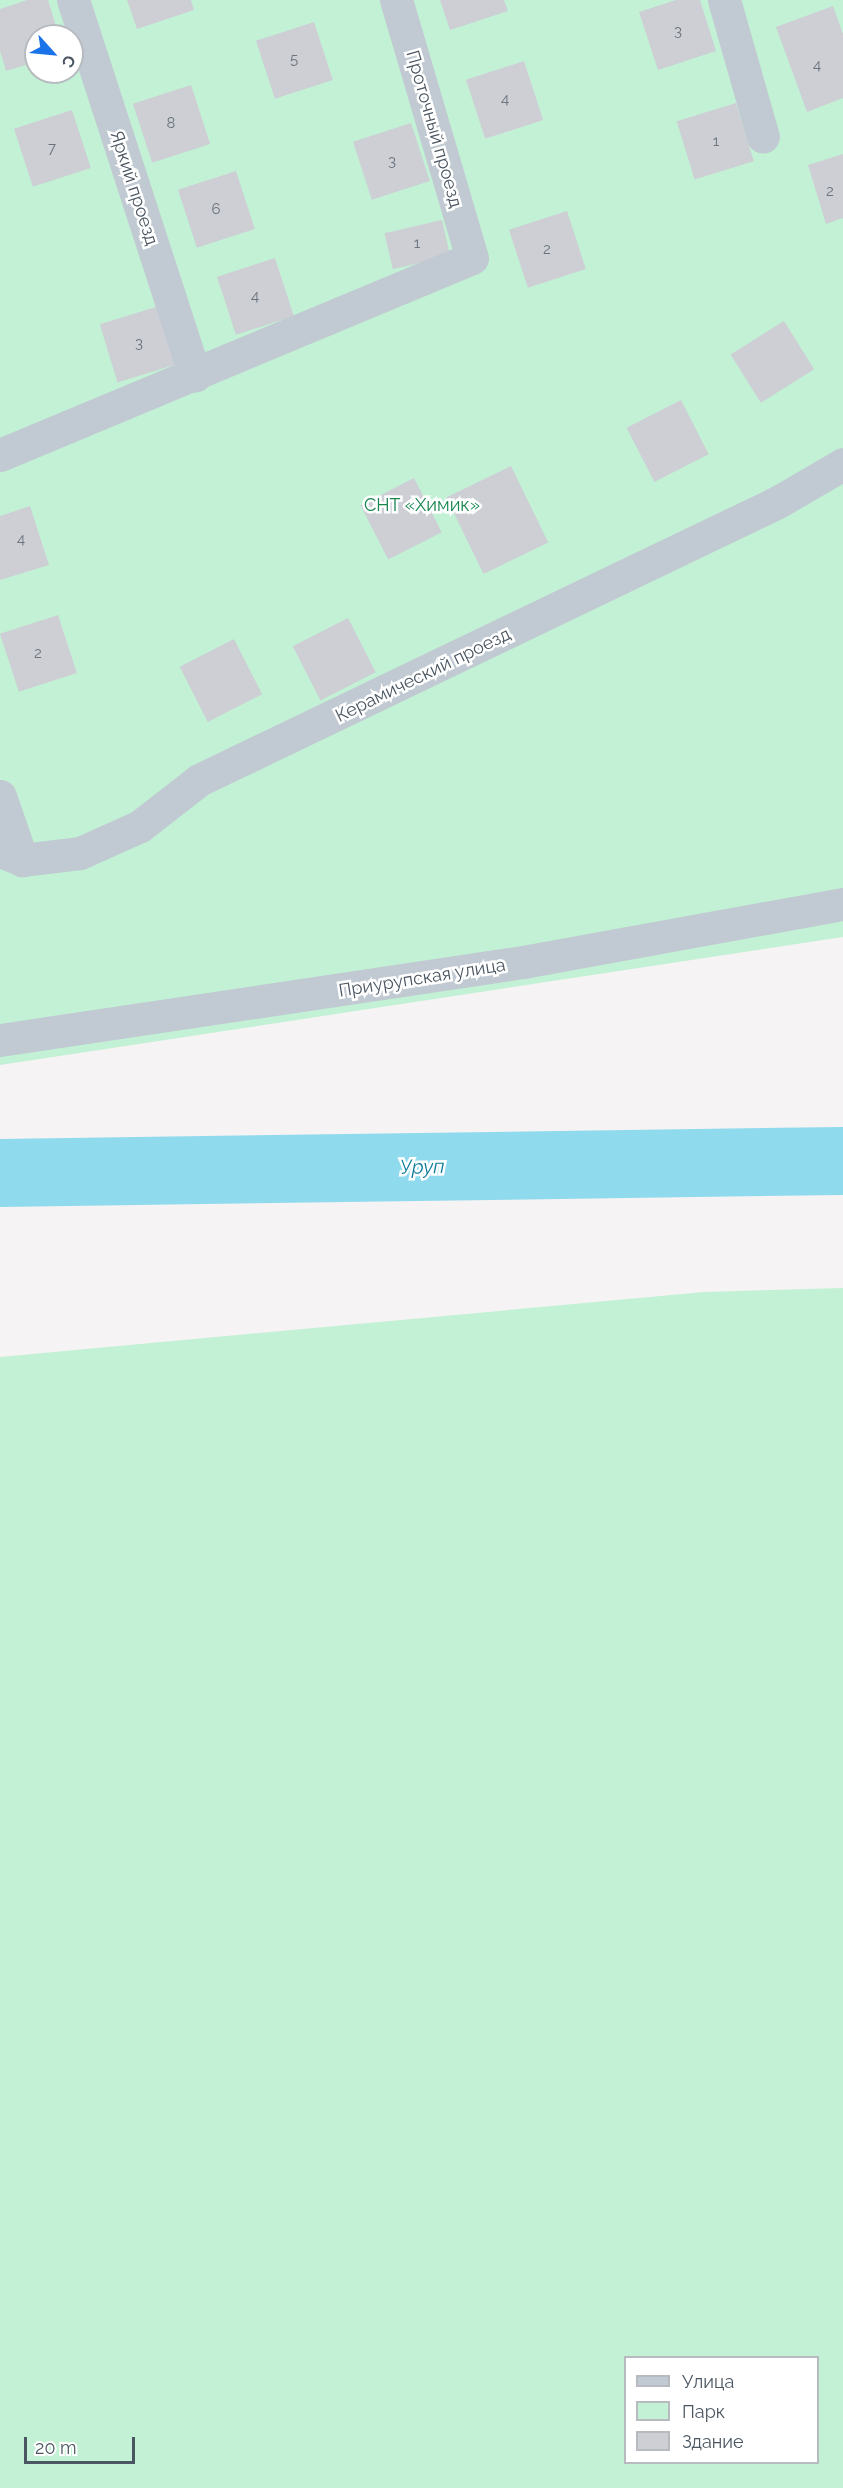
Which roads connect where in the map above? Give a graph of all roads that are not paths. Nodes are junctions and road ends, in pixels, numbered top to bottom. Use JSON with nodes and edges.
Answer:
{"nodes":[{"id":1,"x":73,"y":0,"type":"edge"},
{"id":2,"x":396,"y":0,"type":"edge"},
{"id":3,"x":724,"y":0,"type":"edge"},
{"id":4,"x":763,"y":137,"type":"dead end"},
{"id":5,"x":195,"y":376,"type":"junction"},
{"id":6,"x":0,"y":455,"type":"edge"},
{"id":7,"x":843,"y":464,"type":"edge"},
{"id":8,"x":0,"y":796,"type":"edge"},
{"id":9,"x":11,"y":856,"type":"edge"},
{"id":10,"x":843,"y":903,"type":"edge"},
{"id":11,"x":0,"y":1040,"type":"edge"}],
"edges":[{"from":1,"to":5,"type":"street","name":"Яркий проезд"},
{"from":2,"to":5,"type":"street","name":"Проточный проезд"},
{"from":3,"to":4,"type":"street"},
{"from":5,"to":6,"type":"street"},
{"from":7,"to":9,"type":"street","name":"Керамический проезд"},
{"from":8,"to":9,"type":"street"},
{"from":10,"to":11,"type":"street","name":"Приурупская улица"}]}
